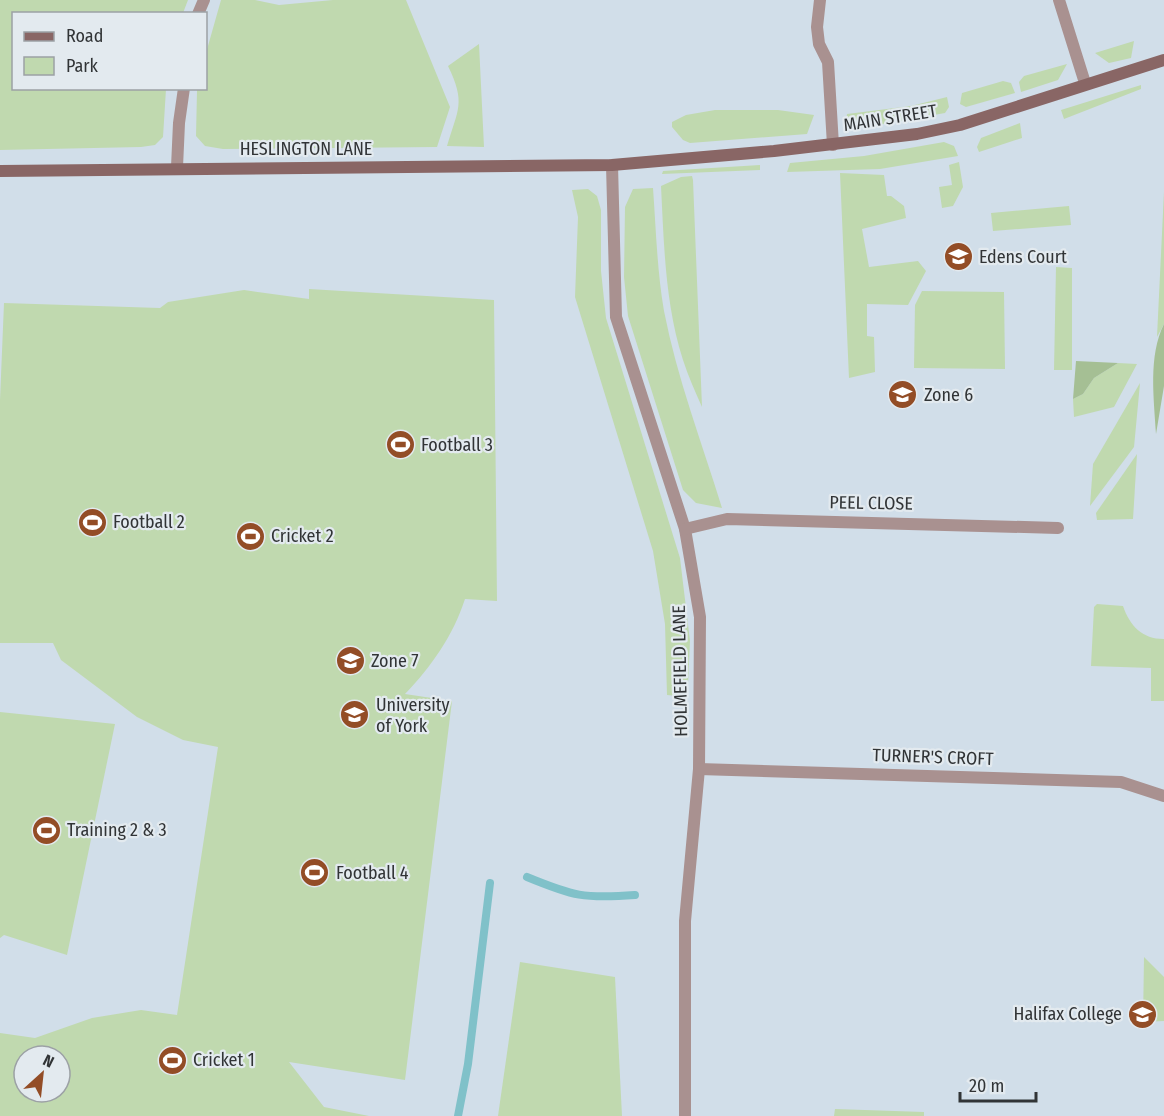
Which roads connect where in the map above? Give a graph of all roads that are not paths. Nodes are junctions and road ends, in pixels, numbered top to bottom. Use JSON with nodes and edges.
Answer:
{"nodes":[{"id":1,"x":820,"y":0,"type":"edge"},
{"id":2,"x":1059,"y":0,"type":"edge"},
{"id":3,"x":1164,"y":60,"type":"edge"},
{"id":4,"x":1085,"y":83,"type":"junction"},
{"id":5,"x":184,"y":90,"type":"edge"},
{"id":6,"x":833,"y":145,"type":"junction"},
{"id":7,"x":612,"y":165,"type":"junction"},
{"id":8,"x":177,"y":167,"type":"junction"},
{"id":9,"x":0,"y":171,"type":"edge"},
{"id":10,"x":1058,"y":528,"type":"dead end"},
{"id":11,"x":685,"y":529,"type":"junction"},
{"id":12,"x":699,"y":769,"type":"junction"},
{"id":13,"x":1164,"y":796,"type":"edge"},
{"id":14,"x":685,"y":1116,"type":"edge"}],
"edges":[{"from":1,"to":6,"type":"street"},
{"from":2,"to":4,"type":"street"},
{"from":3,"to":4,"type":"street","name":"MAIN STREET"},
{"from":4,"to":6,"type":"street","name":"MAIN STREET"},
{"from":5,"to":8,"type":"street"},
{"from":6,"to":7,"type":"street","name":"MAIN STREET"},
{"from":7,"to":8,"type":"street","name":"HESLINGTON LANE"},
{"from":7,"to":11,"type":"street","name":"HOLMEFIELD LANE"},
{"from":8,"to":9,"type":"street","name":"HESLINGTON LANE"},
{"from":10,"to":11,"type":"street","name":"PEEL CLOSE"},
{"from":11,"to":12,"type":"street","name":"HOLMEFIELD LANE"},
{"from":12,"to":13,"type":"street","name":"TURNER'S CROFT"},
{"from":12,"to":14,"type":"street","name":"HOLMEFIELD LANE"}]}
